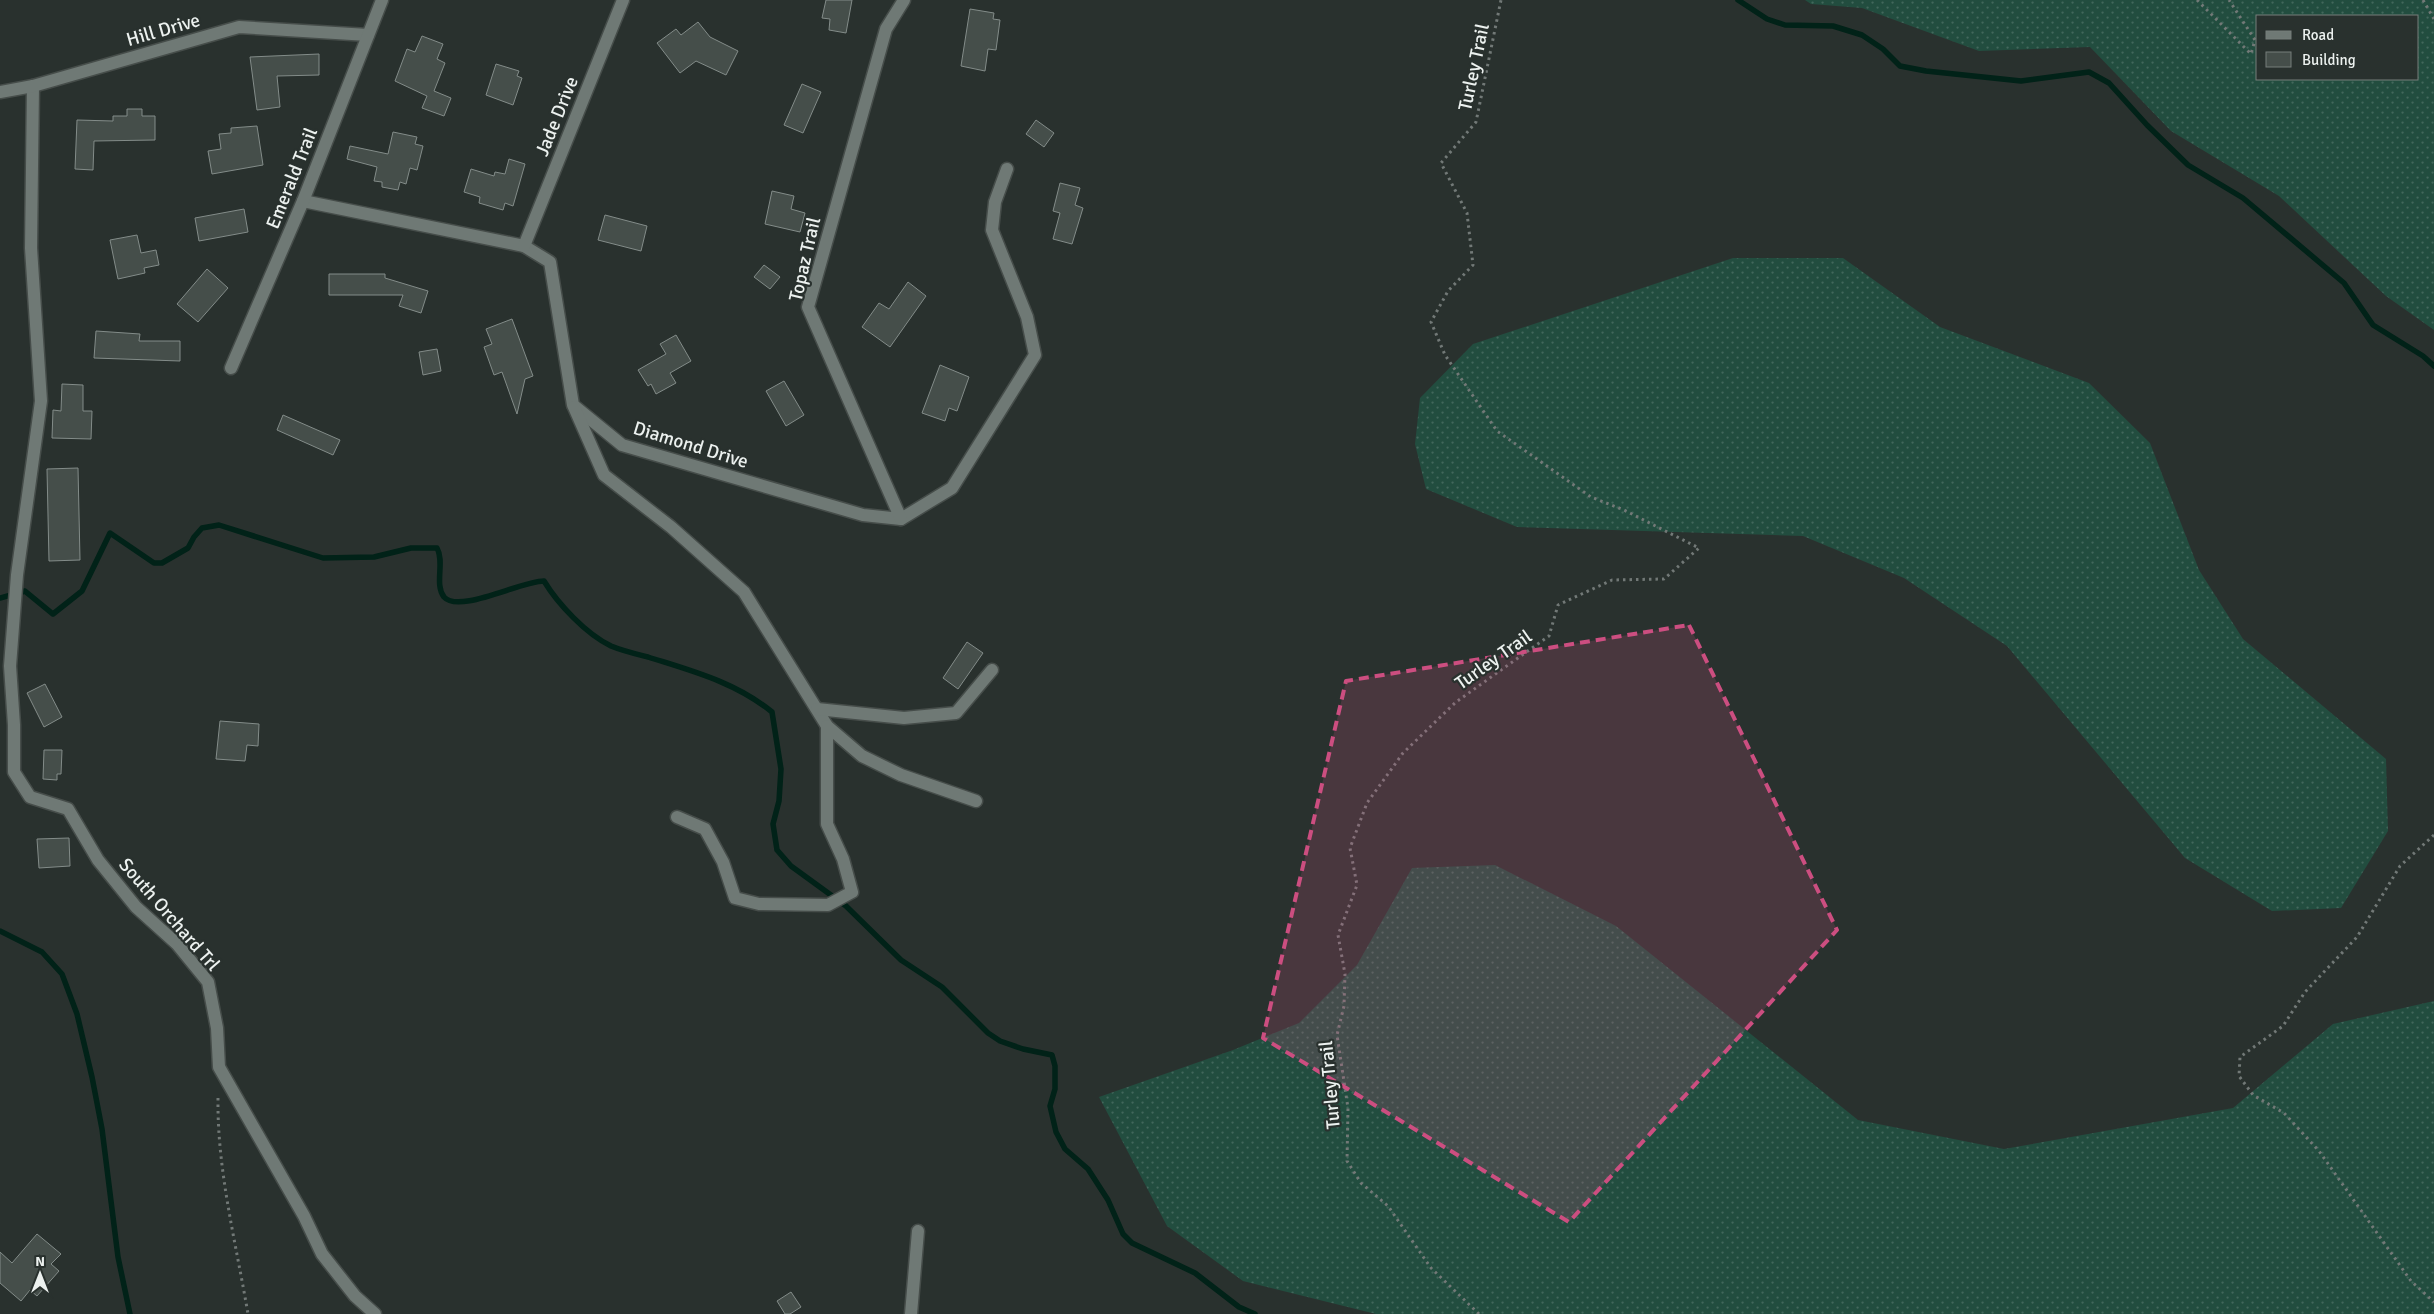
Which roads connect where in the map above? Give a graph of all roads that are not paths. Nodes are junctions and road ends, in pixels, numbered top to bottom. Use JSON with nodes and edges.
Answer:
{"nodes":[{"id":1,"x":382,"y":0,"type":"edge"},
{"id":2,"x":623,"y":0,"type":"edge"},
{"id":3,"x":904,"y":0,"type":"edge"},
{"id":4,"x":368,"y":35,"type":"junction"},
{"id":5,"x":33,"y":86,"type":"junction"},
{"id":6,"x":0,"y":92,"type":"edge"},
{"id":7,"x":1007,"y":169,"type":"dead end"},
{"id":8,"x":303,"y":201,"type":"junction"},
{"id":9,"x":524,"y":246,"type":"junction"},
{"id":10,"x":231,"y":368,"type":"dead end"},
{"id":11,"x":573,"y":405,"type":"junction"},
{"id":12,"x":901,"y":519,"type":"junction"},
{"id":13,"x":992,"y":670,"type":"dead end"},
{"id":14,"x":817,"y":709,"type":"junction"},
{"id":15,"x":827,"y":726,"type":"junction"},
{"id":16,"x":976,"y":801,"type":"dead end"},
{"id":17,"x":677,"y":818,"type":"dead end"},
{"id":18,"x":918,"y":1231,"type":"dead end"},
{"id":19,"x":375,"y":1314,"type":"edge"},
{"id":20,"x":911,"y":1314,"type":"edge"}],
"edges":[{"from":1,"to":4,"type":"street","name":"Emerald Trail"},
{"from":2,"to":9,"type":"street","name":"Jade Drive"},
{"from":3,"to":12,"type":"street","name":"Topaz Trail"},
{"from":4,"to":5,"type":"street","name":"Hill Drive"},
{"from":4,"to":8,"type":"street","name":"Emerald Trail"},
{"from":5,"to":6,"type":"street","name":"Hill Drive"},
{"from":5,"to":19,"type":"street","name":"South Orchard Trl"},
{"from":7,"to":12,"type":"street"},
{"from":8,"to":9,"type":"street"},
{"from":8,"to":10,"type":"street","name":"Emerald Trail"},
{"from":9,"to":11,"type":"street"},
{"from":11,"to":12,"type":"street","name":"Diamond Drive"},
{"from":11,"to":14,"type":"street"},
{"from":13,"to":14,"type":"street"},
{"from":14,"to":15,"type":"street"},
{"from":15,"to":16,"type":"street"},
{"from":15,"to":17,"type":"street"},
{"from":18,"to":20,"type":"street"}]}
